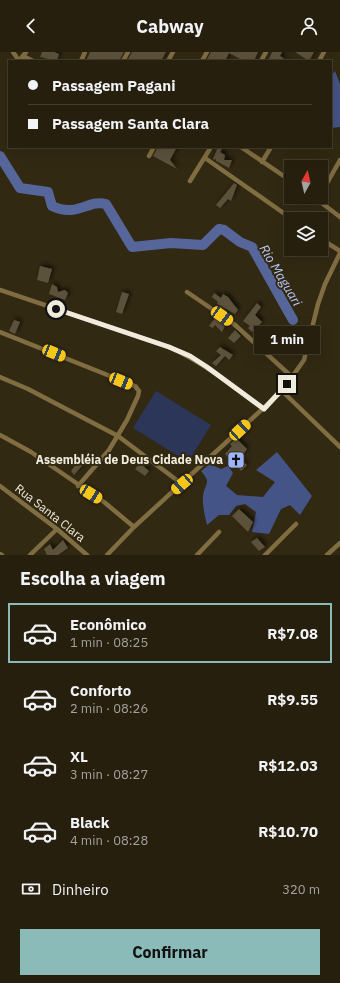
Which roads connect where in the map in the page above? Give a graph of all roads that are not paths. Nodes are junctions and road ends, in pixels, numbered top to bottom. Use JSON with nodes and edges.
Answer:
{"nodes":[{"id":1,"x":153,"y":148,"type":"edge"},
{"id":2,"x":210,"y":148,"type":"edge"},
{"id":3,"x":242,"y":148,"type":"edge"},
{"id":4,"x":270,"y":148,"type":"edge"},
{"id":5,"x":149,"y":156,"type":"dead end"},
{"id":6,"x":205,"y":158,"type":"junction"},
{"id":7,"x":340,"y":160,"type":"edge"},
{"id":8,"x":262,"y":162,"type":"junction"},
{"id":9,"x":284,"y":177,"type":"edge"},
{"id":10,"x":190,"y":181,"type":"dead end"},
{"id":11,"x":328,"y":181,"type":"edge"},
{"id":12,"x":324,"y":204,"type":"edge"},
{"id":13,"x":284,"y":213,"type":"edge"},
{"id":14,"x":340,"y":217,"type":"edge"},
{"id":15,"x":328,"y":244,"type":"edge"},
{"id":16,"x":340,"y":252,"type":"edge"},
{"id":17,"x":0,"y":290,"type":"edge"},
{"id":18,"x":187,"y":292,"type":"dead end"},
{"id":19,"x":0,"y":332,"type":"edge"},
{"id":20,"x":0,"y":377,"type":"edge"},
{"id":21,"x":292,"y":377,"type":"junction"},
{"id":22,"x":282,"y":391,"type":"junction"},
{"id":23,"x":264,"y":409,"type":"junction"},
{"id":24,"x":0,"y":435,"type":"edge"},
{"id":25,"x":118,"y":436,"type":"junction"},
{"id":26,"x":340,"y":447,"type":"edge"},
{"id":27,"x":182,"y":484,"type":"junction"},
{"id":28,"x":0,"y":486,"type":"edge"},
{"id":29,"x":78,"y":486,"type":"junction"},
{"id":30,"x":296,"y":524,"type":"dead end"},
{"id":31,"x":134,"y":527,"type":"junction"},
{"id":32,"x":58,"y":530,"type":"junction"},
{"id":33,"x":219,"y":532,"type":"dead end"},
{"id":34,"x":340,"y":543,"type":"edge"},
{"id":35,"x":30,"y":555,"type":"edge"},
{"id":36,"x":87,"y":555,"type":"edge"},
{"id":37,"x":107,"y":555,"type":"edge"},
{"id":38,"x":196,"y":555,"type":"edge"},
{"id":39,"x":265,"y":555,"type":"edge"},
{"id":40,"x":328,"y":555,"type":"edge"}],
"edges":[{"from":1,"to":5,"type":"street"},
{"from":2,"to":6,"type":"street"},
{"from":3,"to":8,"type":"street"},
{"from":4,"to":8,"type":"street"},
{"from":6,"to":10,"type":"street"},
{"from":6,"to":13,"type":"street"},
{"from":7,"to":11,"type":"street"},
{"from":8,"to":9,"type":"street"},
{"from":12,"to":14,"type":"street"},
{"from":15,"to":16,"type":"street"},
{"from":16,"to":21,"type":"street"},
{"from":17,"to":23,"type":"street"},
{"from":18,"to":21,"type":"street"},
{"from":19,"to":25,"type":"street"},
{"from":20,"to":25,"type":"street"},
{"from":21,"to":22,"type":"street"},
{"from":22,"to":23,"type":"street"},
{"from":22,"to":26,"type":"street"},
{"from":23,"to":27,"type":"street"},
{"from":24,"to":29,"type":"street"},
{"from":25,"to":27,"type":"street"},
{"from":25,"to":29,"type":"street"},
{"from":27,"to":31,"type":"street"},
{"from":28,"to":32,"type":"street","name":"Rua Santa Clara"},
{"from":29,"to":31,"type":"street"},
{"from":30,"to":39,"type":"street"},
{"from":31,"to":37,"type":"street"},
{"from":32,"to":35,"type":"street"},
{"from":32,"to":36,"type":"street","name":"Rua Santa Clara"},
{"from":33,"to":38,"type":"street"},
{"from":34,"to":40,"type":"street"}]}
